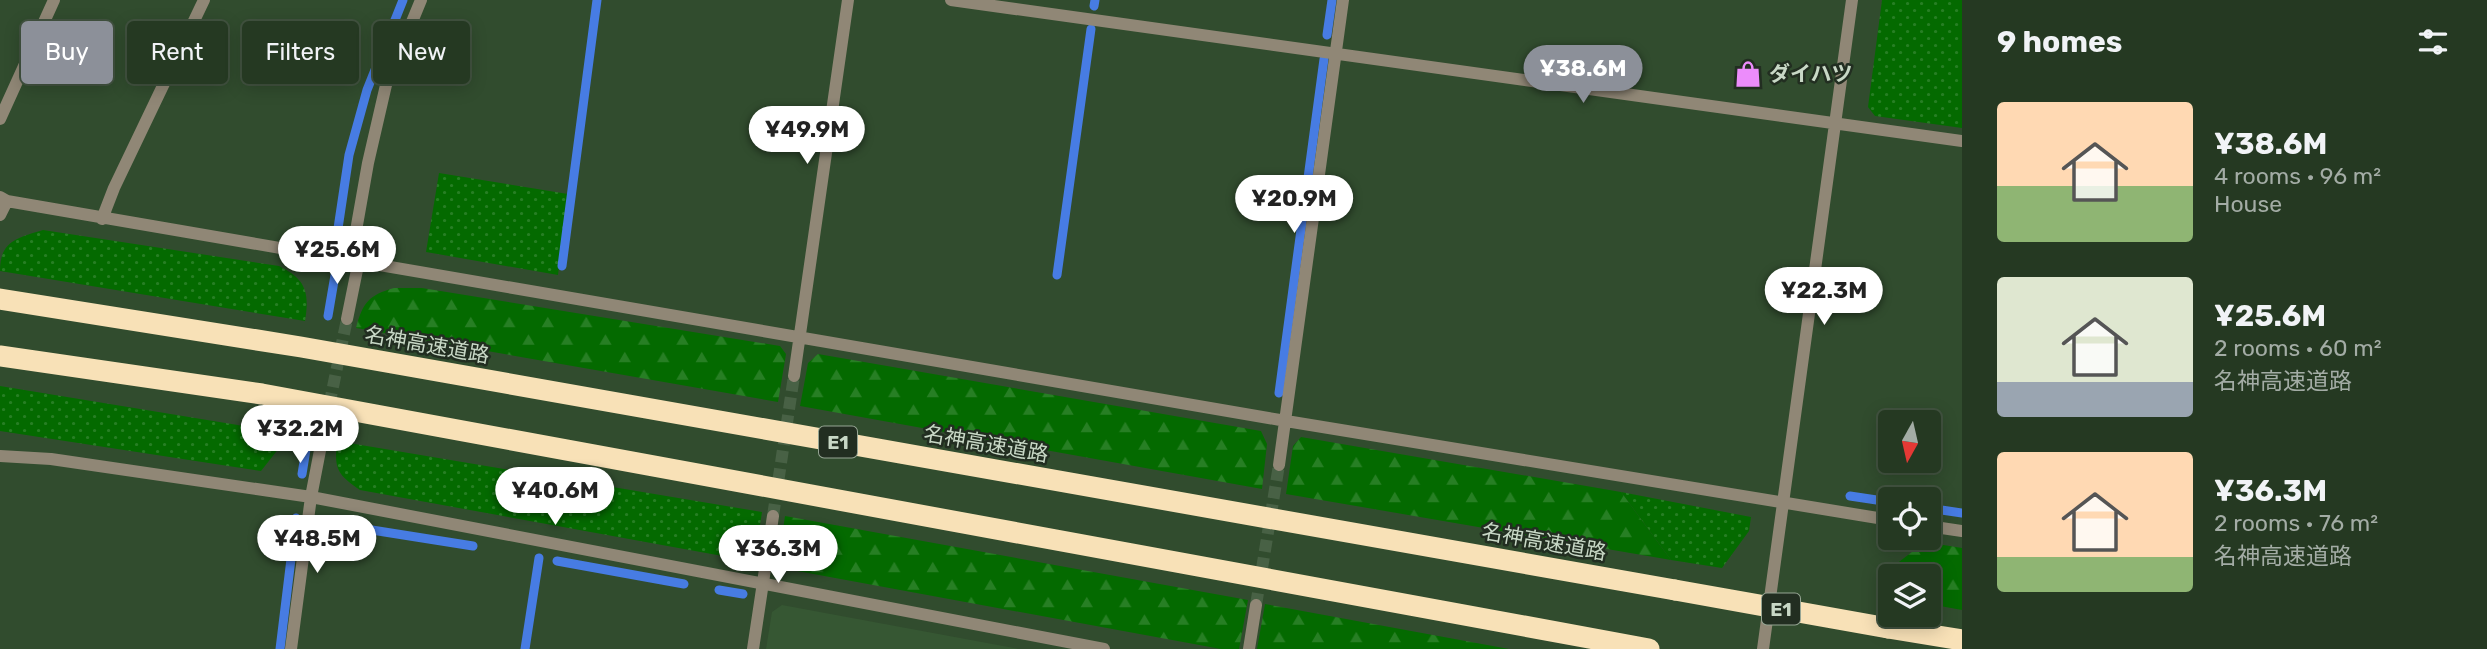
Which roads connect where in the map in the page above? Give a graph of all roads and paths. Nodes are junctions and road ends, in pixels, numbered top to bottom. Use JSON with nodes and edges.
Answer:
{"nodes":[{"id":1,"x":54,"y":0,"type":"edge"},
{"id":2,"x":204,"y":0,"type":"edge"},
{"id":3,"x":421,"y":0,"type":"edge"},
{"id":4,"x":848,"y":0,"type":"edge"},
{"id":5,"x":951,"y":0,"type":"edge"},
{"id":6,"x":1343,"y":0,"type":"edge"},
{"id":7,"x":1852,"y":0,"type":"edge"},
{"id":8,"x":1336,"y":54,"type":"junction"},
{"id":9,"x":0,"y":119,"type":"edge"},
{"id":10,"x":1835,"y":124,"type":"junction"},
{"id":11,"x":1962,"y":141,"type":"edge"},
{"id":12,"x":4,"y":199,"type":"edge"},
{"id":13,"x":0,"y":215,"type":"edge"},
{"id":14,"x":103,"y":219,"type":"junction"},
{"id":15,"x":355,"y":260,"type":"junction"},
{"id":16,"x":0,"y":299,"type":"edge"},
{"id":17,"x":347,"y":318,"type":"tunnel mouth"},
{"id":18,"x":800,"y":337,"type":"junction"},
{"id":19,"x":0,"y":356,"type":"edge"},
{"id":20,"x":794,"y":376,"type":"tunnel mouth"},
{"id":21,"x":1286,"y":421,"type":"junction"},
{"id":22,"x":323,"y":440,"type":"tunnel mouth"},
{"id":23,"x":0,"y":456,"type":"edge"},
{"id":24,"x":1279,"y":465,"type":"tunnel mouth"},
{"id":25,"x":311,"y":497,"type":"junction"},
{"id":26,"x":1784,"y":503,"type":"junction"},
{"id":27,"x":773,"y":516,"type":"tunnel mouth"},
{"id":28,"x":1878,"y":518,"type":"edge"},
{"id":29,"x":1941,"y":528,"type":"edge"},
{"id":30,"x":1962,"y":531,"type":"edge"},
{"id":31,"x":762,"y":583,"type":"junction"},
{"id":32,"x":1256,"y":605,"type":"tunnel mouth"},
{"id":33,"x":1962,"y":640,"type":"edge"},
{"id":34,"x":291,"y":649,"type":"edge"},
{"id":35,"x":753,"y":649,"type":"edge"},
{"id":36,"x":1104,"y":649,"type":"edge"},
{"id":37,"x":1249,"y":649,"type":"edge"},
{"id":38,"x":1649,"y":649,"type":"edge"},
{"id":39,"x":1763,"y":649,"type":"edge"}],
"edges":[{"from":1,"to":9,"type":"street"},
{"from":2,"to":14,"type":"street"},
{"from":3,"to":15,"type":"street"},
{"from":4,"to":18,"type":"street"},
{"from":5,"to":8,"type":"street"},
{"from":6,"to":8,"type":"street"},
{"from":7,"to":10,"type":"street"},
{"from":8,"to":10,"type":"street"},
{"from":8,"to":21,"type":"street"},
{"from":10,"to":11,"type":"street"},
{"from":10,"to":26,"type":"street"},
{"from":12,"to":13,"type":"street"},
{"from":12,"to":14,"type":"street"},
{"from":14,"to":15,"type":"street"},
{"from":15,"to":17,"type":"street"},
{"from":15,"to":18,"type":"street"},
{"from":16,"to":33,"type":"highway","name":"名神高速道路","number":"E1","bridge":true},
{"from":18,"to":20,"type":"street"},
{"from":18,"to":21,"type":"street"},
{"from":19,"to":38,"type":"highway"},
{"from":21,"to":24,"type":"street"},
{"from":21,"to":26,"type":"street"},
{"from":22,"to":25,"type":"street"},
{"from":23,"to":25,"type":"street"},
{"from":25,"to":31,"type":"street"},
{"from":25,"to":34,"type":"street"},
{"from":26,"to":28,"type":"street"},
{"from":26,"to":39,"type":"street"},
{"from":27,"to":31,"type":"street"},
{"from":29,"to":30,"type":"street"},
{"from":31,"to":35,"type":"street"},
{"from":31,"to":36,"type":"street"},
{"from":32,"to":37,"type":"street"}]}
